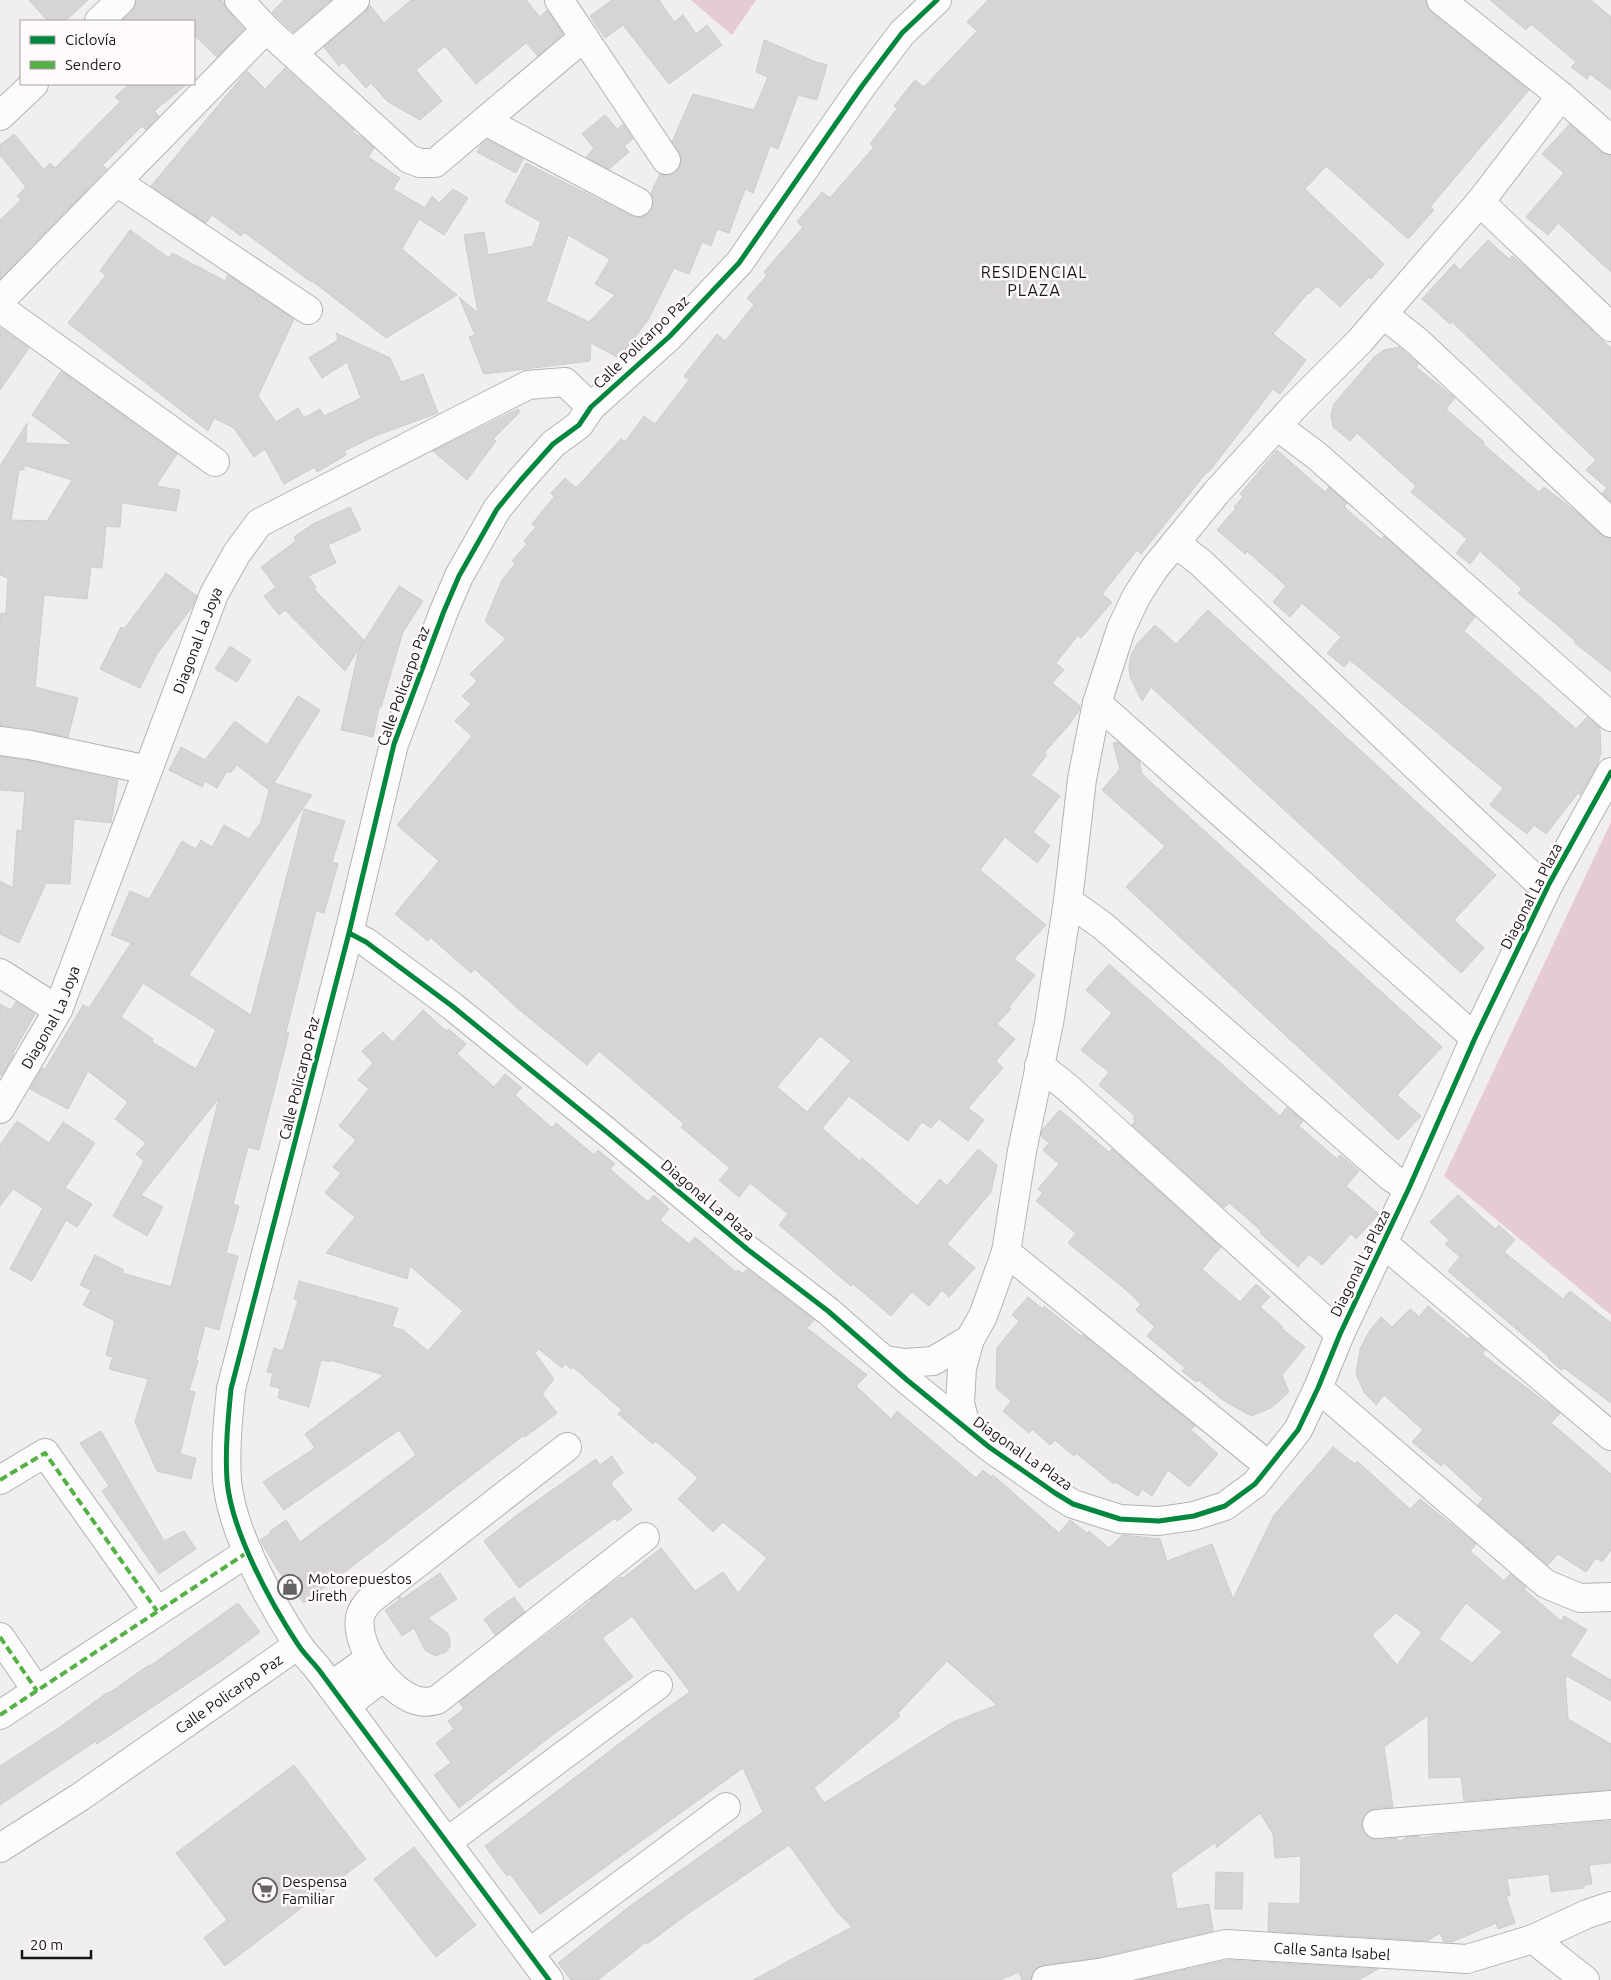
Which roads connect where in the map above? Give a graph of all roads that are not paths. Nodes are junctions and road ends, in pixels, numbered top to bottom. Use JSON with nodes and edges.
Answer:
{"nodes":[{"id":1,"x":121,"y":0,"type":"edge"},
{"id":2,"x":240,"y":0,"type":"edge"},
{"id":3,"x":355,"y":0,"type":"edge"},
{"id":4,"x":560,"y":0,"type":"edge"},
{"id":5,"x":937,"y":0,"type":"edge"},
{"id":6,"x":1441,"y":0,"type":"edge"},
{"id":7,"x":100,"y":20,"type":"edge"},
{"id":8,"x":266,"y":29,"type":"junction"},
{"id":9,"x":584,"y":36,"type":"junction"},
{"id":10,"x":293,"y":53,"type":"junction"},
{"id":11,"x":33,"y":85,"type":"edge"},
{"id":12,"x":1561,"y":96,"type":"junction"},
{"id":13,"x":0,"y":116,"type":"edge"},
{"id":14,"x":485,"y":121,"type":"junction"},
{"id":15,"x":1611,"y":140,"type":"edge"},
{"id":16,"x":666,"y":160,"type":"dead end"},
{"id":17,"x":117,"y":182,"type":"junction"},
{"id":18,"x":638,"y":202,"type":"dead end"},
{"id":19,"x":1480,"y":202,"type":"junction"},
{"id":20,"x":0,"y":301,"type":"edge"},
{"id":21,"x":0,"y":308,"type":"edge"},
{"id":22,"x":308,"y":310,"type":"dead end"},
{"id":23,"x":1383,"y":314,"type":"junction"},
{"id":24,"x":1611,"y":327,"type":"edge"},
{"id":25,"x":591,"y":407,"type":"junction"},
{"id":26,"x":1277,"y":426,"type":"junction"},
{"id":27,"x":215,"y":462,"type":"dead end"},
{"id":28,"x":1611,"y":524,"type":"edge"},
{"id":29,"x":1176,"y":544,"type":"junction"},
{"id":30,"x":1098,"y":703,"type":"junction"},
{"id":31,"x":1611,"y":717,"type":"edge"},
{"id":32,"x":0,"y":741,"type":"edge"},
{"id":33,"x":148,"y":770,"type":"junction"},
{"id":34,"x":1611,"y":772,"type":"edge"},
{"id":35,"x":1549,"y":884,"type":"junction"},
{"id":36,"x":1068,"y":901,"type":"junction"},
{"id":37,"x":349,"y":934,"type":"junction"},
{"id":38,"x":0,"y":974,"type":"edge"},
{"id":39,"x":58,"y":1010,"type":"junction"},
{"id":40,"x":1475,"y":1038,"type":"junction"},
{"id":41,"x":1039,"y":1065,"type":"junction"},
{"id":42,"x":0,"y":1109,"type":"edge"},
{"id":43,"x":1410,"y":1188,"type":"junction"},
{"id":44,"x":1384,"y":1244,"type":"junction"},
{"id":45,"x":1006,"y":1252,"type":"junction"},
{"id":46,"x":1340,"y":1334,"type":"junction"},
{"id":47,"x":970,"y":1339,"type":"junction"},
{"id":48,"x":885,"y":1360,"type":"junction"},
{"id":49,"x":1318,"y":1388,"type":"junction"},
{"id":50,"x":967,"y":1430,"type":"junction"},
{"id":51,"x":1611,"y":1436,"type":"edge"},
{"id":52,"x":568,"y":1447,"type":"dead end"},
{"id":53,"x":1269,"y":1466,"type":"junction"},
{"id":54,"x":0,"y":1480,"type":"edge"},
{"id":55,"x":646,"y":1537,"type":"dead end"},
{"id":56,"x":248,"y":1552,"type":"junction"},
{"id":57,"x":1611,"y":1597,"type":"edge"},
{"id":58,"x":157,"y":1611,"type":"junction"},
{"id":59,"x":0,"y":1638,"type":"edge"},
{"id":60,"x":298,"y":1645,"type":"junction"},
{"id":61,"x":377,"y":1668,"type":"junction"},
{"id":62,"x":658,"y":1685,"type":"dead end"},
{"id":63,"x":37,"y":1691,"type":"junction"},
{"id":64,"x":338,"y":1696,"type":"junction"},
{"id":65,"x":0,"y":1716,"type":"edge"},
{"id":66,"x":1611,"y":1804,"type":"edge"},
{"id":67,"x":726,"y":1808,"type":"dead end"},
{"id":68,"x":1377,"y":1824,"type":"dead end"},
{"id":69,"x":447,"y":1842,"type":"junction"},
{"id":70,"x":0,"y":1848,"type":"edge"},
{"id":71,"x":1611,"y":1906,"type":"edge"},
{"id":72,"x":1533,"y":1939,"type":"junction"},
{"id":73,"x":529,"y":1953,"type":"junction"},
{"id":74,"x":549,"y":1980,"type":"edge"},
{"id":75,"x":1046,"y":1980,"type":"edge"},
{"id":76,"x":1585,"y":1980,"type":"edge"}],
"edges":[{"from":1,"to":7,"type":"street"},
{"from":2,"to":8,"type":"street"},
{"from":3,"to":10,"type":"street"},
{"from":4,"to":9,"type":"street"},
{"from":5,"to":25,"type":"street","name":"Calle Policarpo Paz"},
{"from":6,"to":12,"type":"street"},
{"from":8,"to":10,"type":"street"},
{"from":8,"to":17,"type":"street"},
{"from":9,"to":14,"type":"street"},
{"from":9,"to":16,"type":"street"},
{"from":10,"to":14,"type":"street"},
{"from":11,"to":13,"type":"street"},
{"from":12,"to":15,"type":"street"},
{"from":12,"to":19,"type":"street"},
{"from":14,"to":18,"type":"street"},
{"from":17,"to":20,"type":"street"},
{"from":17,"to":22,"type":"street"},
{"from":19,"to":23,"type":"street"},
{"from":19,"to":24,"type":"street"},
{"from":21,"to":27,"type":"street"},
{"from":23,"to":26,"type":"street"},
{"from":23,"to":28,"type":"street"},
{"from":25,"to":33,"type":"street","name":"Diagonal La Joya"},
{"from":25,"to":37,"type":"street","name":"Calle Policarpo Paz"},
{"from":26,"to":29,"type":"street"},
{"from":26,"to":31,"type":"street"},
{"from":29,"to":30,"type":"street"},
{"from":29,"to":35,"type":"street"},
{"from":30,"to":36,"type":"street"},
{"from":30,"to":40,"type":"street"},
{"from":32,"to":33,"type":"street"},
{"from":33,"to":39,"type":"street","name":"Diagonal La Joya"},
{"from":34,"to":35,"type":"street","name":"Diagonal La Plaza"},
{"from":35,"to":40,"type":"street","name":"Diagonal La Plaza"},
{"from":36,"to":41,"type":"street"},
{"from":36,"to":43,"type":"street"},
{"from":37,"to":48,"type":"street","name":"Diagonal La Plaza"},
{"from":37,"to":56,"type":"street","name":"Calle Policarpo Paz"},
{"from":38,"to":39,"type":"street"},
{"from":39,"to":42,"type":"street","name":"Diagonal La Joya"},
{"from":40,"to":43,"type":"street","name":"Diagonal La Plaza"},
{"from":41,"to":45,"type":"street"},
{"from":41,"to":46,"type":"street"},
{"from":43,"to":44,"type":"street","name":"Diagonal La Plaza"},
{"from":44,"to":46,"type":"street","name":"Diagonal La Plaza"},
{"from":44,"to":51,"type":"street"},
{"from":45,"to":47,"type":"street"},
{"from":45,"to":53,"type":"street"},
{"from":46,"to":49,"type":"street","name":"Diagonal La Plaza"},
{"from":47,"to":48,"type":"street"},
{"from":47,"to":50,"type":"street"},
{"from":48,"to":50,"type":"street","name":"Diagonal La Plaza"},
{"from":49,"to":53,"type":"street","name":"Diagonal La Plaza"},
{"from":49,"to":57,"type":"street"},
{"from":50,"to":53,"type":"street","name":"Diagonal La Plaza"},
{"from":52,"to":61,"type":"street"},
{"from":54,"to":58,"type":"street"},
{"from":55,"to":61,"type":"street"},
{"from":56,"to":58,"type":"street"},
{"from":56,"to":60,"type":"street","name":"Calle Policarpo Paz"},
{"from":58,"to":63,"type":"street"},
{"from":59,"to":63,"type":"street"},
{"from":60,"to":64,"type":"street"},
{"from":60,"to":70,"type":"street","name":"Calle Policarpo Paz"},
{"from":61,"to":64,"type":"street"},
{"from":62,"to":69,"type":"street"},
{"from":63,"to":65,"type":"street"},
{"from":64,"to":69,"type":"street"},
{"from":66,"to":68,"type":"street"},
{"from":67,"to":73,"type":"street"},
{"from":69,"to":73,"type":"street"},
{"from":71,"to":72,"type":"street","name":"Calle Santa Isabel"},
{"from":72,"to":75,"type":"street","name":"Calle Santa Isabel"},
{"from":72,"to":76,"type":"street"},
{"from":73,"to":74,"type":"street"}]}
